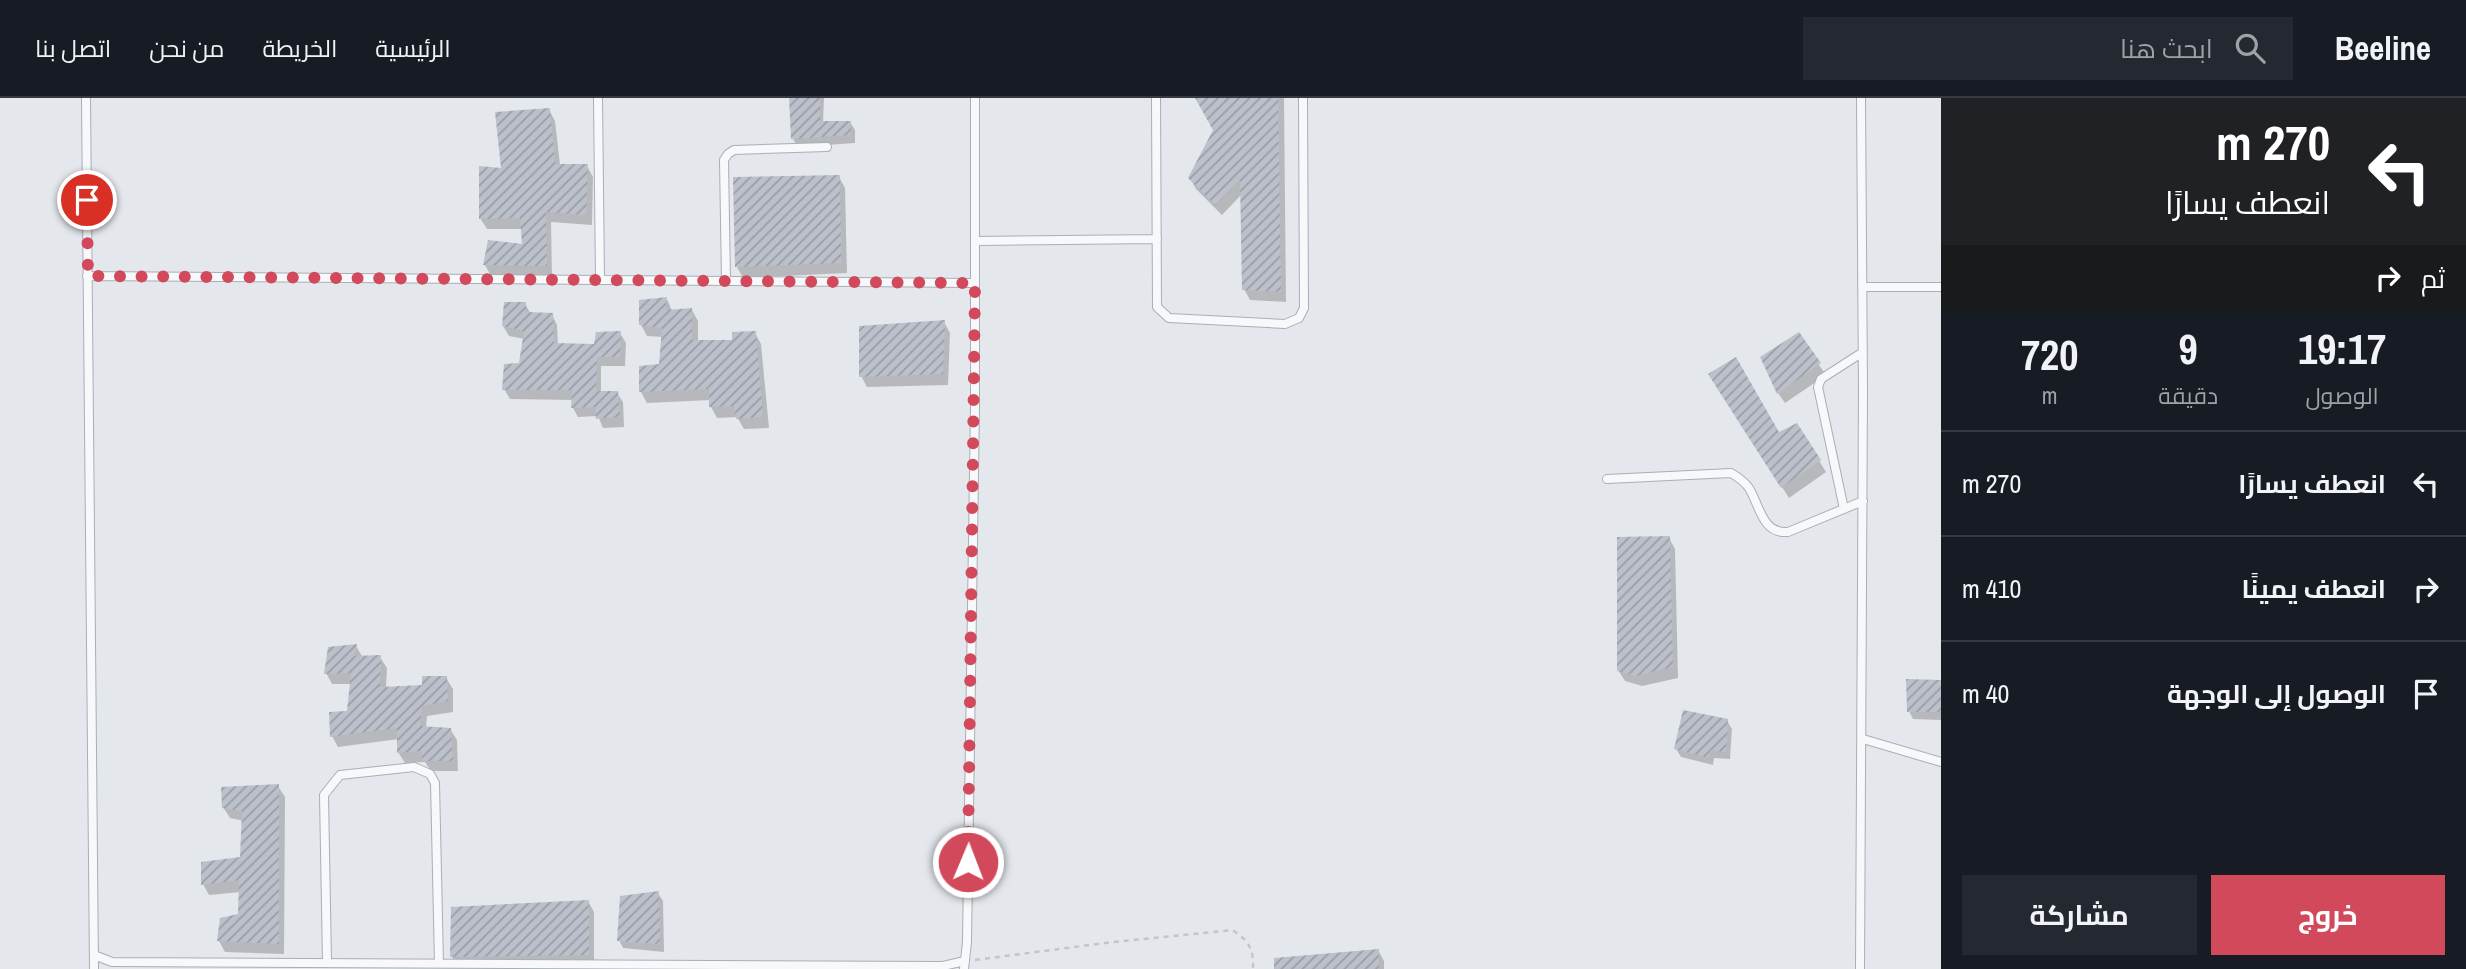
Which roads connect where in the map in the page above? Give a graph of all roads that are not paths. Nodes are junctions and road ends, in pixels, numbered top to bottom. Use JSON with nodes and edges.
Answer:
{"nodes":[{"id":1,"x":86,"y":98,"type":"edge"},
{"id":2,"x":598,"y":98,"type":"edge"},
{"id":3,"x":975,"y":98,"type":"edge"},
{"id":4,"x":1156,"y":98,"type":"edge"},
{"id":5,"x":1303,"y":98,"type":"edge"},
{"id":6,"x":1861,"y":98,"type":"edge"},
{"id":7,"x":827,"y":147,"type":"dead end"},
{"id":8,"x":1157,"y":239,"type":"junction"},
{"id":9,"x":975,"y":241,"type":"junction"},
{"id":10,"x":88,"y":276,"type":"junction"},
{"id":11,"x":600,"y":280,"type":"junction"},
{"id":12,"x":726,"y":281,"type":"junction"},
{"id":13,"x":975,"y":283,"type":"junction"},
{"id":14,"x":1941,"y":286,"type":"edge"},
{"id":15,"x":1863,"y":287,"type":"junction"},
{"id":16,"x":1863,"y":352,"type":"junction"},
{"id":17,"x":1607,"y":479,"type":"dead end"},
{"id":18,"x":1863,"y":501,"type":"junction"},
{"id":19,"x":1844,"y":509,"type":"junction"},
{"id":20,"x":1863,"y":739,"type":"junction"},
{"id":21,"x":1941,"y":762,"type":"edge"},
{"id":22,"x":94,"y":955,"type":"junction"},
{"id":23,"x":327,"y":962,"type":"junction"},
{"id":24,"x":439,"y":963,"type":"junction"},
{"id":25,"x":965,"y":965,"type":"edge"},
{"id":26,"x":94,"y":969,"type":"edge"},
{"id":27,"x":1860,"y":969,"type":"edge"}],
"edges":[{"from":1,"to":10,"type":"lane"},
{"from":2,"to":11,"type":"lane"},
{"from":3,"to":9,"type":"lane"},
{"from":4,"to":8,"type":"lane"},
{"from":5,"to":8,"type":"lane"},
{"from":6,"to":15,"type":"lane"},
{"from":7,"to":12,"type":"lane"},
{"from":8,"to":9,"type":"lane"},
{"from":9,"to":13,"type":"lane"},
{"from":10,"to":11,"type":"lane"},
{"from":10,"to":22,"type":"lane"},
{"from":11,"to":12,"type":"lane"},
{"from":12,"to":13,"type":"lane"},
{"from":13,"to":25,"type":"lane"},
{"from":14,"to":15,"type":"lane"},
{"from":15,"to":16,"type":"lane"},
{"from":16,"to":18,"type":"lane"},
{"from":16,"to":19,"type":"lane"},
{"from":17,"to":19,"type":"lane"},
{"from":18,"to":19,"type":"lane"},
{"from":18,"to":20,"type":"lane"},
{"from":20,"to":21,"type":"lane"},
{"from":20,"to":27,"type":"lane"},
{"from":22,"to":23,"type":"lane"},
{"from":22,"to":26,"type":"lane"},
{"from":23,"to":24,"type":"lane"},
{"from":23,"to":24,"type":"lane"},
{"from":24,"to":25,"type":"lane"}]}
